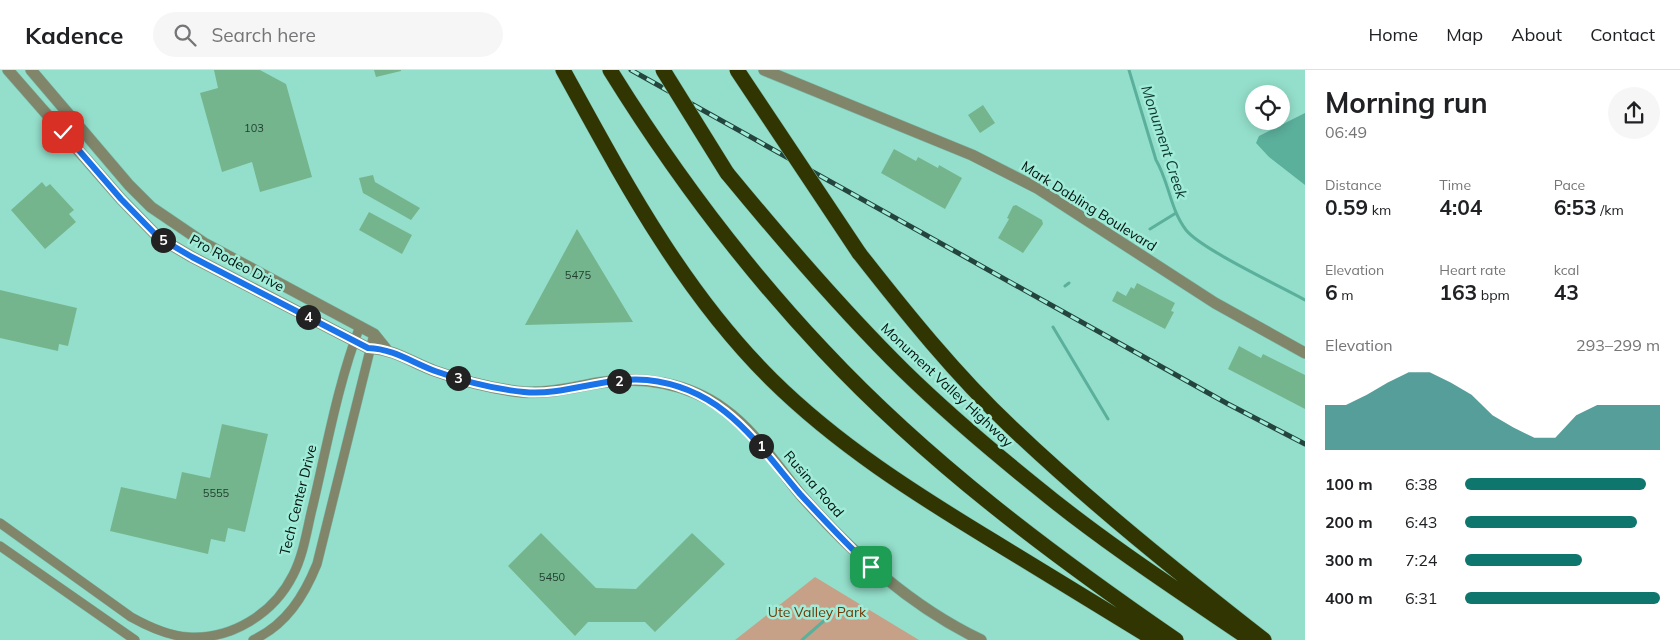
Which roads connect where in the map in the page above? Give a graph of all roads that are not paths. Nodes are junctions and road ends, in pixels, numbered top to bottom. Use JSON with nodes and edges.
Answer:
{"nodes":[{"id":1,"x":8,"y":70,"type":"edge"},
{"id":2,"x":31,"y":70,"type":"edge"},
{"id":3,"x":562,"y":70,"type":"edge"},
{"id":4,"x":610,"y":70,"type":"edge"},
{"id":5,"x":663,"y":70,"type":"edge"},
{"id":6,"x":737,"y":70,"type":"edge"},
{"id":7,"x":764,"y":70,"type":"edge"},
{"id":8,"x":360,"y":326,"type":"junction"},
{"id":9,"x":374,"y":334,"type":"junction"},
{"id":10,"x":354,"y":341,"type":"junction"},
{"id":11,"x":368,"y":348,"type":"junction"},
{"id":12,"x":386,"y":349,"type":"junction"},
{"id":13,"x":1305,"y":352,"type":"edge"},
{"id":14,"x":0,"y":523,"type":"edge"},
{"id":15,"x":0,"y":546,"type":"edge"},
{"id":16,"x":980,"y":639,"type":"edge"},
{"id":17,"x":135,"y":640,"type":"edge"},
{"id":18,"x":253,"y":640,"type":"edge"},
{"id":19,"x":1155,"y":640,"type":"edge"},
{"id":20,"x":1176,"y":640,"type":"edge"},
{"id":21,"x":1251,"y":640,"type":"edge"},
{"id":22,"x":1264,"y":640,"type":"edge"}],
"edges":[{"from":1,"to":10,"type":"street","name":"Pro Rodeo Drive"},
{"from":2,"to":8,"type":"street","name":"Pro Rodeo Drive"},
{"from":3,"to":19,"type":"highway"},
{"from":4,"to":20,"type":"highway"},
{"from":5,"to":21,"type":"highway","name":"Monument Valley Highway","bridge":true},
{"from":6,"to":22,"type":"highway","bridge":true},
{"from":7,"to":13,"type":"street","name":"Mark Dabling Boulevard"},
{"from":8,"to":9,"type":"street","name":"Pro Rodeo Drive"},
{"from":8,"to":10,"type":"street","name":"Tech Center Drive"},
{"from":9,"to":11,"type":"street"},
{"from":9,"to":12,"type":"street","name":"Rusina Road"},
{"from":10,"to":11,"type":"street","name":"Pro Rodeo Drive"},
{"from":10,"to":14,"type":"street","name":"Tech Center Drive"},
{"from":11,"to":12,"type":"street","name":"Rusina Road"},
{"from":11,"to":18,"type":"street"},
{"from":12,"to":16,"type":"street","name":"Rusina Road"},
{"from":15,"to":17,"type":"street"}]}
